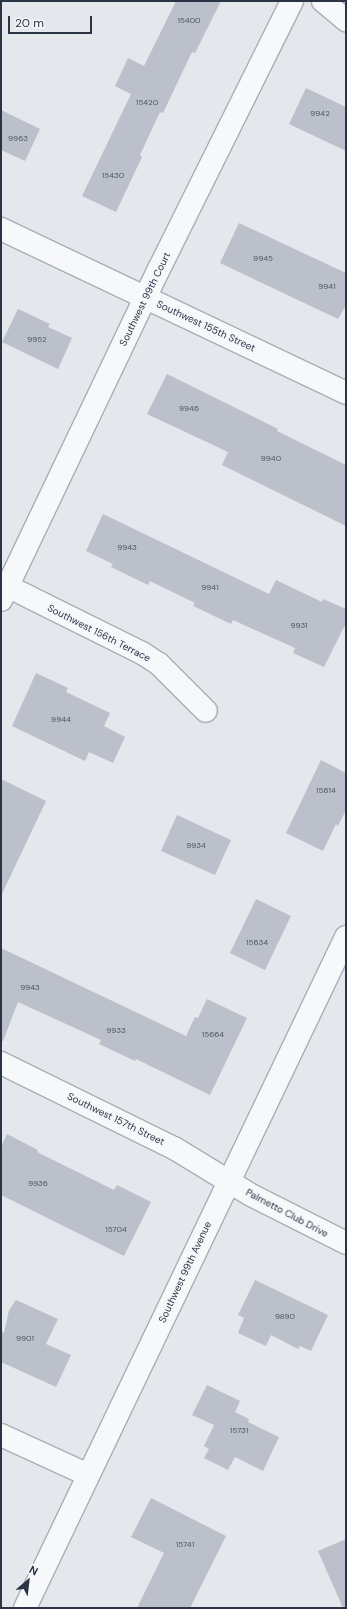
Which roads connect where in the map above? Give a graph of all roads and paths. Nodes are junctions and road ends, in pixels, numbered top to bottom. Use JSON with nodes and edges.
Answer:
{"nodes":[{"id":1,"x":292,"y":1,"type":"edge"},
{"id":2,"x":323,"y":1,"type":"edge"},
{"id":3,"x":346,"y":20,"type":"edge"},
{"id":4,"x":1,"y":229,"type":"edge"},
{"id":5,"x":146,"y":298,"type":"junction"},
{"id":6,"x":346,"y":393,"type":"edge"},
{"id":7,"x":3,"y":590,"type":"edge"},
{"id":8,"x":206,"y":711,"type":"dead end"},
{"id":9,"x":346,"y":937,"type":"edge"},
{"id":10,"x":1,"y":1063,"type":"edge"},
{"id":11,"x":228,"y":1180,"type":"junction"},
{"id":12,"x":346,"y":1243,"type":"edge"},
{"id":13,"x":1,"y":1435,"type":"edge"},
{"id":14,"x":88,"y":1475,"type":"junction"},
{"id":15,"x":25,"y":1608,"type":"edge"}],
"edges":[{"from":1,"to":5,"type":"street","name":"Southwest 99th Court"},
{"from":2,"to":3,"type":"street"},
{"from":4,"to":5,"type":"street","name":"Southwest 155th Street"},
{"from":5,"to":6,"type":"street","name":"Southwest 155th Street"},
{"from":5,"to":7,"type":"street","name":"Southwest 99th Court"},
{"from":7,"to":8,"type":"street","name":"Southwest 156th Terrace"},
{"from":9,"to":11,"type":"street","name":"Southwest 99th Avenue"},
{"from":10,"to":11,"type":"street","name":"Southwest 157th Street"},
{"from":11,"to":12,"type":"street","name":"Palmetto Club Drive"},
{"from":11,"to":14,"type":"street","name":"Southwest 99th Avenue"},
{"from":13,"to":14,"type":"street"},
{"from":14,"to":15,"type":"street","name":"Southwest 99th Avenue"}]}
